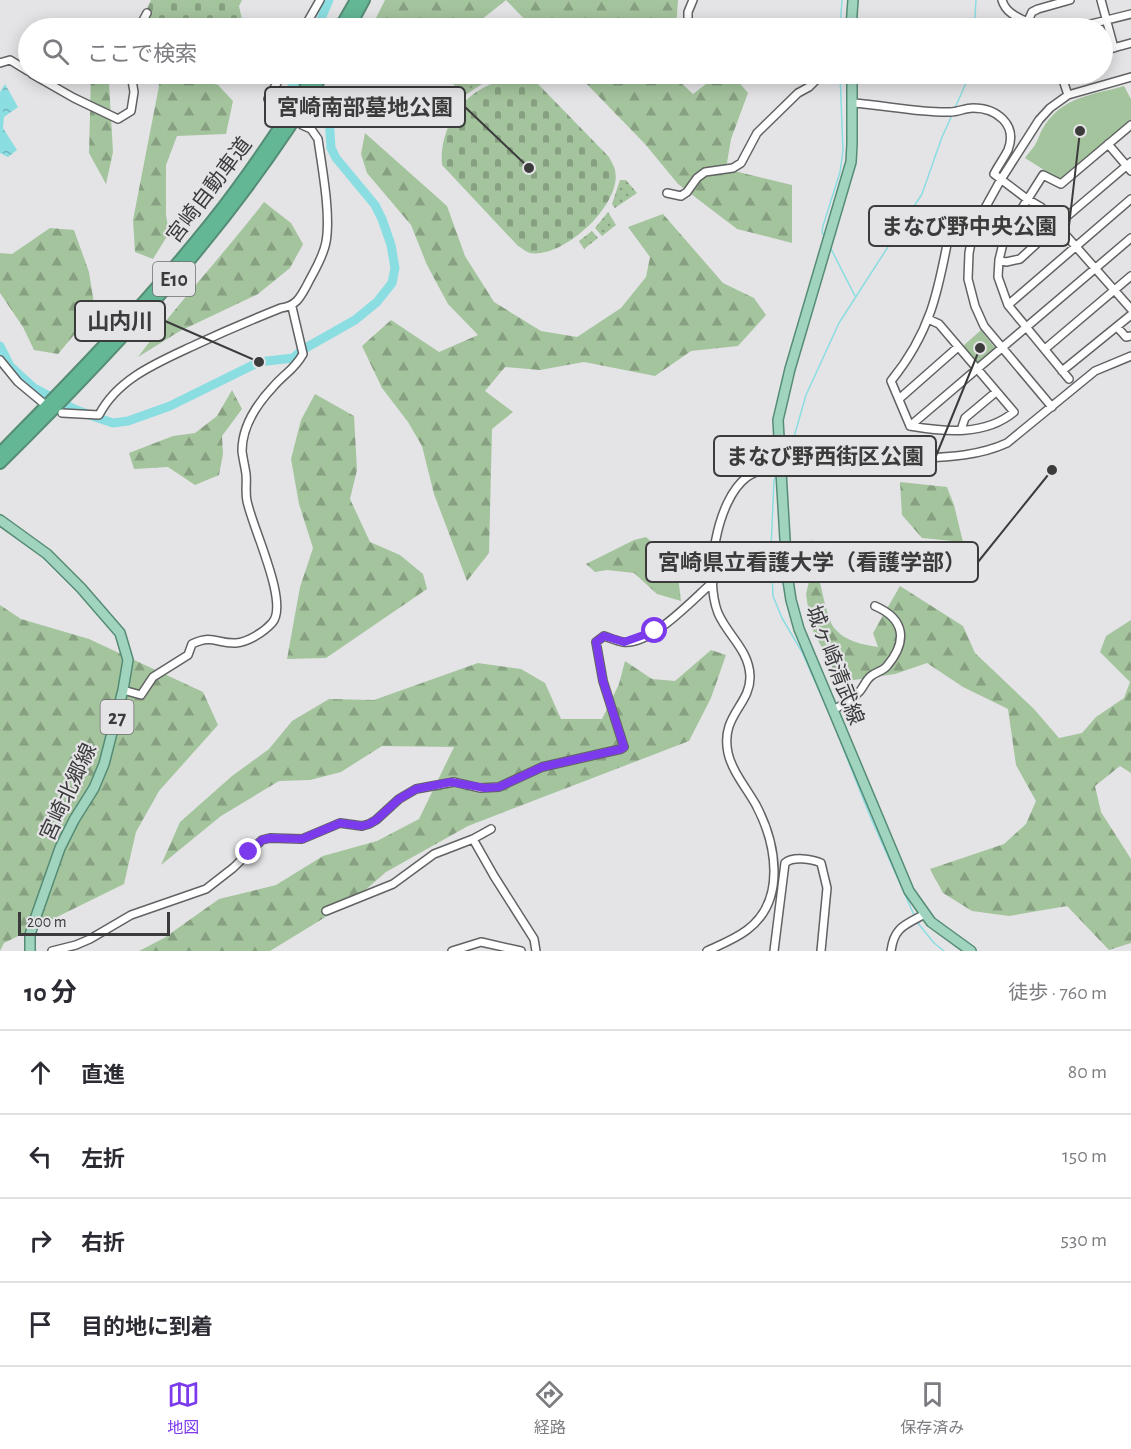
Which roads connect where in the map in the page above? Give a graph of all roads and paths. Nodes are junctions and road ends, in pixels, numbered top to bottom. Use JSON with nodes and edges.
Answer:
{"nodes":[{"id":1,"x":320,"y":0,"type":"edge"},
{"id":2,"x":693,"y":0,"type":"edge"},
{"id":3,"x":853,"y":0,"type":"edge"},
{"id":4,"x":1002,"y":0,"type":"edge"},
{"id":5,"x":1070,"y":0,"type":"edge"},
{"id":6,"x":1101,"y":0,"type":"edge"},
{"id":7,"x":362,"y":1,"type":"edge"},
{"id":8,"x":147,"y":13,"type":"dead end"},
{"id":9,"x":1131,"y":14,"type":"edge"},
{"id":10,"x":144,"y":18,"type":"edge"},
{"id":11,"x":310,"y":18,"type":"edge"},
{"id":12,"x":348,"y":18,"type":"edge"},
{"id":13,"x":354,"y":18,"type":"edge"},
{"id":14,"x":688,"y":18,"type":"edge"},
{"id":15,"x":852,"y":18,"type":"edge"},
{"id":16,"x":1020,"y":18,"type":"edge"},
{"id":17,"x":1029,"y":18,"type":"edge"},
{"id":18,"x":1106,"y":18,"type":"edge"},
{"id":19,"x":1113,"y":18,"type":"edge"},
{"id":20,"x":1113,"y":44,"type":"edge"},
{"id":21,"x":1131,"y":44,"type":"edge"},
{"id":22,"x":1114,"y":48,"type":"joint"},
{"id":23,"x":0,"y":63,"type":"edge"},
{"id":24,"x":18,"y":65,"type":"edge"},
{"id":25,"x":1131,"y":78,"type":"edge"},
{"id":26,"x":1113,"y":83,"type":"edge"},
{"id":27,"x":49,"y":84,"type":"edge"},
{"id":28,"x":133,"y":84,"type":"edge"},
{"id":29,"x":276,"y":84,"type":"edge"},
{"id":30,"x":307,"y":84,"type":"edge"},
{"id":31,"x":315,"y":84,"type":"edge"},
{"id":32,"x":812,"y":84,"type":"edge"},
{"id":33,"x":852,"y":84,"type":"edge"},
{"id":34,"x":1064,"y":84,"type":"edge"},
{"id":35,"x":1109,"y":84,"type":"edge"},
{"id":36,"x":1068,"y":95,"type":"junction"},
{"id":37,"x":852,"y":103,"type":"junction"},
{"id":38,"x":283,"y":113,"type":"dead end"},
{"id":39,"x":302,"y":125,"type":"dead end"},
{"id":40,"x":1131,"y":125,"type":"edge"},
{"id":41,"x":1108,"y":144,"type":"junction"},
{"id":42,"x":1130,"y":166,"type":"edge"},
{"id":43,"x":1000,"y":181,"type":"junction"},
{"id":44,"x":668,"y":193,"type":"dead end"},
{"id":45,"x":1131,"y":199,"type":"edge"},
{"id":46,"x":1027,"y":200,"type":"junction"},
{"id":47,"x":1058,"y":224,"type":"junction"},
{"id":48,"x":974,"y":228,"type":"junction"},
{"id":49,"x":1131,"y":238,"type":"edge"},
{"id":50,"x":1076,"y":246,"type":"junction"},
{"id":51,"x":999,"y":260,"type":"junction"},
{"id":52,"x":1096,"y":268,"type":"junction"},
{"id":53,"x":1131,"y":276,"type":"edge"},
{"id":54,"x":1114,"y":290,"type":"junction"},
{"id":55,"x":1008,"y":305,"type":"junction"},
{"id":56,"x":292,"y":307,"type":"junction"},
{"id":57,"x":1131,"y":309,"type":"edge"},
{"id":58,"x":1131,"y":315,"type":"edge"},
{"id":59,"x":928,"y":320,"type":"junction"},
{"id":60,"x":1026,"y":327,"type":"junction"},
{"id":61,"x":1117,"y":327,"type":"junction"},
{"id":62,"x":1131,"y":336,"type":"edge"},
{"id":63,"x":958,"y":347,"type":"junction"},
{"id":64,"x":1002,"y":348,"type":"junction"},
{"id":65,"x":1045,"y":350,"type":"junction"},
{"id":66,"x":1131,"y":356,"type":"edge"},
{"id":67,"x":0,"y":360,"type":"edge"},
{"id":68,"x":977,"y":369,"type":"junction"},
{"id":69,"x":1062,"y":371,"type":"junction"},
{"id":70,"x":1069,"y":379,"type":"dead end"},
{"id":71,"x":996,"y":392,"type":"junction"},
{"id":72,"x":898,"y":399,"type":"junction"},
{"id":73,"x":42,"y":402,"type":"dead end"},
{"id":74,"x":1052,"y":407,"type":"junction"},
{"id":75,"x":62,"y":413,"type":"dead end"},
{"id":76,"x":910,"y":426,"type":"junction"},
{"id":77,"x":961,"y":429,"type":"junction"},
{"id":78,"x":0,"y":453,"type":"edge"},
{"id":79,"x":0,"y":463,"type":"edge"},
{"id":80,"x":780,"y":465,"type":"junction"},
{"id":81,"x":0,"y":520,"type":"edge"},
{"id":82,"x":713,"y":582,"type":"junction"},
{"id":83,"x":875,"y":606,"type":"dead end"},
{"id":84,"x":123,"y":690,"type":"junction"},
{"id":85,"x":833,"y":710,"type":"junction"},
{"id":86,"x":491,"y":830,"type":"dead end"},
{"id":87,"x":473,"y":839,"type":"junction"},
{"id":88,"x":326,"y":911,"type":"dead end"},
{"id":89,"x":925,"y":914,"type":"junction"},
{"id":90,"x":31,"y":951,"type":"edge"},
{"id":91,"x":52,"y":951,"type":"edge"},
{"id":92,"x":452,"y":951,"type":"edge"},
{"id":93,"x":521,"y":951,"type":"edge"},
{"id":94,"x":536,"y":951,"type":"edge"},
{"id":95,"x":707,"y":951,"type":"edge"},
{"id":96,"x":774,"y":951,"type":"edge"},
{"id":97,"x":821,"y":951,"type":"edge"},
{"id":98,"x":891,"y":951,"type":"edge"},
{"id":99,"x":970,"y":951,"type":"edge"}],
"edges":[{"from":1,"to":11,"type":"street"},
{"from":2,"to":14,"type":"street"},
{"from":3,"to":15,"type":"main road"},
{"from":4,"to":16,"type":"street"},
{"from":5,"to":17,"type":"street"},
{"from":6,"to":18,"type":"street"},
{"from":7,"to":12,"type":"highway"},
{"from":7,"to":13,"type":"highway"},
{"from":8,"to":10,"type":"street"},
{"from":9,"to":19,"type":"street"},
{"from":20,"to":22,"type":"street"},
{"from":21,"to":22,"type":"street"},
{"from":23,"to":24,"type":"street"},
{"from":25,"to":26,"type":"street"},
{"from":27,"to":28,"type":"street"},
{"from":29,"to":38,"type":"street"},
{"from":30,"to":78,"type":"highway","name":"宮崎自動車道","number":"E10"},
{"from":31,"to":79,"type":"highway","name":"宮崎自動車道","number":"E10"},
{"from":32,"to":44,"type":"street"},
{"from":33,"to":37,"type":"main road","name":"城ヶ崎清武線"},
{"from":34,"to":36,"type":"street"},
{"from":35,"to":36,"type":"street"},
{"from":36,"to":43,"type":"street"},
{"from":37,"to":43,"type":"street"},
{"from":37,"to":80,"type":"main road","name":"城ヶ崎清武線"},
{"from":39,"to":56,"type":"street"},
{"from":40,"to":41,"type":"street"},
{"from":41,"to":42,"type":"street"},
{"from":41,"to":46,"type":"street"},
{"from":42,"to":47,"type":"street"},
{"from":43,"to":46,"type":"street"},
{"from":43,"to":48,"type":"street"},
{"from":45,"to":50,"type":"street"},
{"from":46,"to":47,"type":"street"},
{"from":46,"to":51,"type":"street"},
{"from":47,"to":50,"type":"street"},
{"from":47,"to":51,"type":"street"},
{"from":48,"to":59,"type":"street"},
{"from":48,"to":64,"type":"street"},
{"from":49,"to":52,"type":"street"},
{"from":50,"to":52,"type":"street"},
{"from":50,"to":55,"type":"street"},
{"from":51,"to":55,"type":"street"},
{"from":52,"to":54,"type":"street"},
{"from":52,"to":60,"type":"street"},
{"from":53,"to":54,"type":"street"},
{"from":54,"to":57,"type":"street"},
{"from":54,"to":65,"type":"street"},
{"from":55,"to":60,"type":"street"},
{"from":56,"to":75,"type":"street"},
{"from":56,"to":84,"type":"street"},
{"from":58,"to":61,"type":"street"},
{"from":59,"to":63,"type":"street"},
{"from":59,"to":72,"type":"street"},
{"from":60,"to":64,"type":"street"},
{"from":60,"to":65,"type":"street"},
{"from":61,"to":62,"type":"street"},
{"from":61,"to":69,"type":"street"},
{"from":63,"to":68,"type":"street"},
{"from":63,"to":72,"type":"street"},
{"from":64,"to":68,"type":"street"},
{"from":64,"to":74,"type":"street"},
{"from":65,"to":69,"type":"street"},
{"from":66,"to":74,"type":"street"},
{"from":67,"to":73,"type":"street"},
{"from":68,"to":71,"type":"street"},
{"from":68,"to":76,"type":"street"},
{"from":69,"to":70,"type":"street"},
{"from":71,"to":77,"type":"street"},
{"from":71,"to":77,"type":"street"},
{"from":72,"to":76,"type":"street"},
{"from":74,"to":80,"type":"street"},
{"from":76,"to":77,"type":"street"},
{"from":80,"to":82,"type":"street"},
{"from":80,"to":85,"type":"main road","name":"城ヶ崎清武線"},
{"from":81,"to":84,"type":"main road","name":"宮崎北郷線","number":"27"},
{"from":82,"to":91,"type":"street"},
{"from":82,"to":95,"type":"street"},
{"from":83,"to":85,"type":"street"},
{"from":84,"to":90,"type":"main road","name":"宮崎北郷線","number":"27"},
{"from":85,"to":89,"type":"main road","name":"城ヶ崎清武線"},
{"from":86,"to":87,"type":"street"},
{"from":87,"to":88,"type":"street"},
{"from":87,"to":94,"type":"street"},
{"from":89,"to":98,"type":"street"},
{"from":89,"to":99,"type":"main road","name":"城ヶ崎清武線"},
{"from":92,"to":93,"type":"street"},
{"from":96,"to":97,"type":"street"}]}
